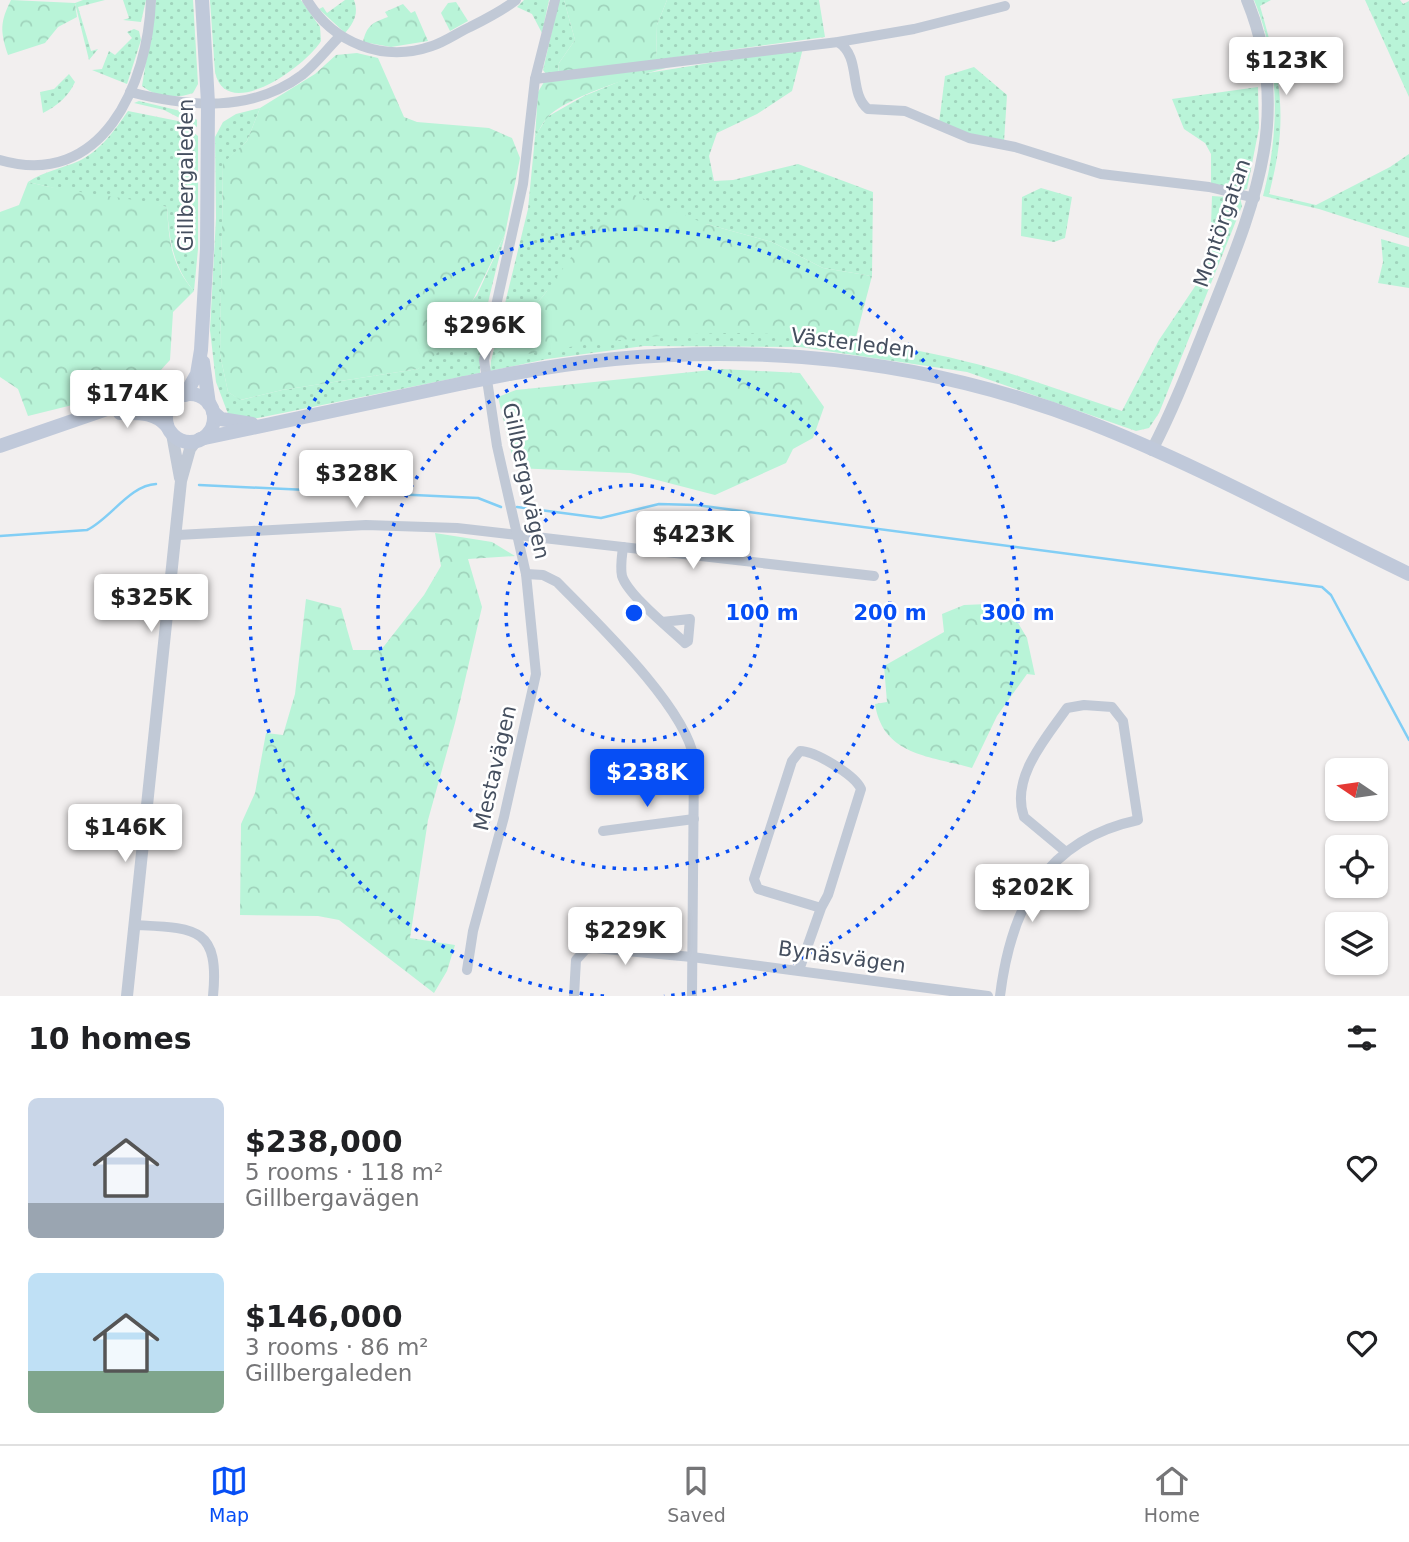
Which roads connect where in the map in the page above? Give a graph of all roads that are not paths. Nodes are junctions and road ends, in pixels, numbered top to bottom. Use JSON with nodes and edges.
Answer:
{"nodes":[{"id":1,"x":151,"y":0,"type":"edge"},
{"id":2,"x":202,"y":0,"type":"edge"},
{"id":3,"x":307,"y":0,"type":"edge"},
{"id":4,"x":516,"y":0,"type":"edge"},
{"id":5,"x":555,"y":0,"type":"edge"},
{"id":6,"x":1247,"y":0,"type":"edge"},
{"id":7,"x":1005,"y":6,"type":"dead end"},
{"id":8,"x":340,"y":36,"type":"junction"},
{"id":9,"x":838,"y":42,"type":"junction"},
{"id":10,"x":535,"y":79,"type":"junction"},
{"id":11,"x":130,"y":92,"type":"junction"},
{"id":12,"x":208,"y":103,"type":"junction"},
{"id":13,"x":0,"y":160,"type":"edge"},
{"id":14,"x":1255,"y":198,"type":"junction"},
{"id":15,"x":201,"y":350,"type":"junction"},
{"id":16,"x":181,"y":397,"type":"junction"},
{"id":17,"x":211,"y":408,"type":"junction"},
{"id":18,"x":97,"y":412,"type":"junction"},
{"id":19,"x":257,"y":425,"type":"junction"},
{"id":20,"x":170,"y":430,"type":"junction"},
{"id":21,"x":198,"y":440,"type":"junction"},
{"id":22,"x":0,"y":446,"type":"edge"},
{"id":23,"x":1152,"y":450,"type":"junction"},
{"id":24,"x":181,"y":481,"type":"junction"},
{"id":25,"x":178,"y":535,"type":"junction"},
{"id":26,"x":516,"y":536,"type":"junction"},
{"id":27,"x":622,"y":547,"type":"junction"},
{"id":28,"x":526,"y":574,"type":"junction"},
{"id":29,"x":1409,"y":575,"type":"edge"},
{"id":30,"x":874,"y":576,"type":"dead end"},
{"id":31,"x":662,"y":622,"type":"dead end"},
{"id":32,"x":694,"y":819,"type":"junction"},
{"id":33,"x":603,"y":831,"type":"dead end"},
{"id":34,"x":1066,"y":852,"type":"junction"},
{"id":35,"x":821,"y":908,"type":"junction"},
{"id":36,"x":135,"y":925,"type":"junction"},
{"id":37,"x":692,"y":957,"type":"junction"},
{"id":38,"x":467,"y":970,"type":"dead end"},
{"id":39,"x":799,"y":970,"type":"junction"},
{"id":40,"x":127,"y":996,"type":"edge"},
{"id":41,"x":213,"y":996,"type":"edge"},
{"id":42,"x":574,"y":996,"type":"edge"},
{"id":43,"x":692,"y":996,"type":"edge"},
{"id":44,"x":988,"y":996,"type":"edge"},
{"id":45,"x":1000,"y":996,"type":"edge"}],
"edges":[{"from":1,"to":11,"type":"street"},
{"from":2,"to":12,"type":"main road","name":"Gillbergaleden"},
{"from":3,"to":8,"type":"street"},
{"from":4,"to":8,"type":"street"},
{"from":5,"to":10,"type":"street","name":"Gillbergavägen"},
{"from":6,"to":14,"type":"street","name":"Montörgatan"},
{"from":7,"to":9,"type":"street"},
{"from":8,"to":12,"type":"street"},
{"from":9,"to":10,"type":"street"},
{"from":9,"to":14,"type":"street"},
{"from":10,"to":26,"type":"street","name":"Gillbergavägen"},
{"from":11,"to":12,"type":"street"},
{"from":11,"to":13,"type":"street"},
{"from":12,"to":15,"type":"main road","name":"Gillbergaleden"},
{"from":14,"to":23,"type":"street","name":"Montörgatan"},
{"from":15,"to":16,"type":"main road","name":"Gillbergaleden"},
{"from":15,"to":17,"type":"main road","name":"Gillbergaleden"},
{"from":16,"to":17,"type":"main road"},
{"from":16,"to":18,"type":"main road"},
{"from":16,"to":20,"type":"main road"},
{"from":17,"to":19,"type":"main road","name":"Västerleden"},
{"from":17,"to":21,"type":"main road"},
{"from":18,"to":20,"type":"main road"},
{"from":18,"to":22,"type":"main road"},
{"from":19,"to":21,"type":"main road","name":"Västerleden"},
{"from":19,"to":23,"type":"main road","name":"Västerleden","bridge":true},
{"from":20,"to":21,"type":"main road"},
{"from":20,"to":24,"type":"street"},
{"from":21,"to":24,"type":"street"},
{"from":23,"to":29,"type":"main road","name":"Västerleden"},
{"from":24,"to":25,"type":"street"},
{"from":25,"to":26,"type":"street"},
{"from":25,"to":36,"type":"street"},
{"from":26,"to":27,"type":"street"},
{"from":26,"to":28,"type":"street","name":"Gillbergavägen"},
{"from":27,"to":30,"type":"street"},
{"from":27,"to":31,"type":"street"},
{"from":28,"to":32,"type":"street","name":"Gillbergavägen"},
{"from":28,"to":38,"type":"street","name":"Mestavägen"},
{"from":32,"to":33,"type":"street"},
{"from":32,"to":37,"type":"street","name":"Gillbergavägen"},
{"from":34,"to":34,"type":"street"},
{"from":34,"to":45,"type":"street"},
{"from":35,"to":35,"type":"street"},
{"from":35,"to":39,"type":"street"},
{"from":36,"to":40,"type":"street"},
{"from":36,"to":41,"type":"street"},
{"from":37,"to":39,"type":"street","name":"Bynäsvägen"},
{"from":37,"to":42,"type":"street","name":"Bynäsvägen"},
{"from":37,"to":43,"type":"street","name":"Gillbergavägen"},
{"from":39,"to":44,"type":"street","name":"Bynäsvägen"}]}
